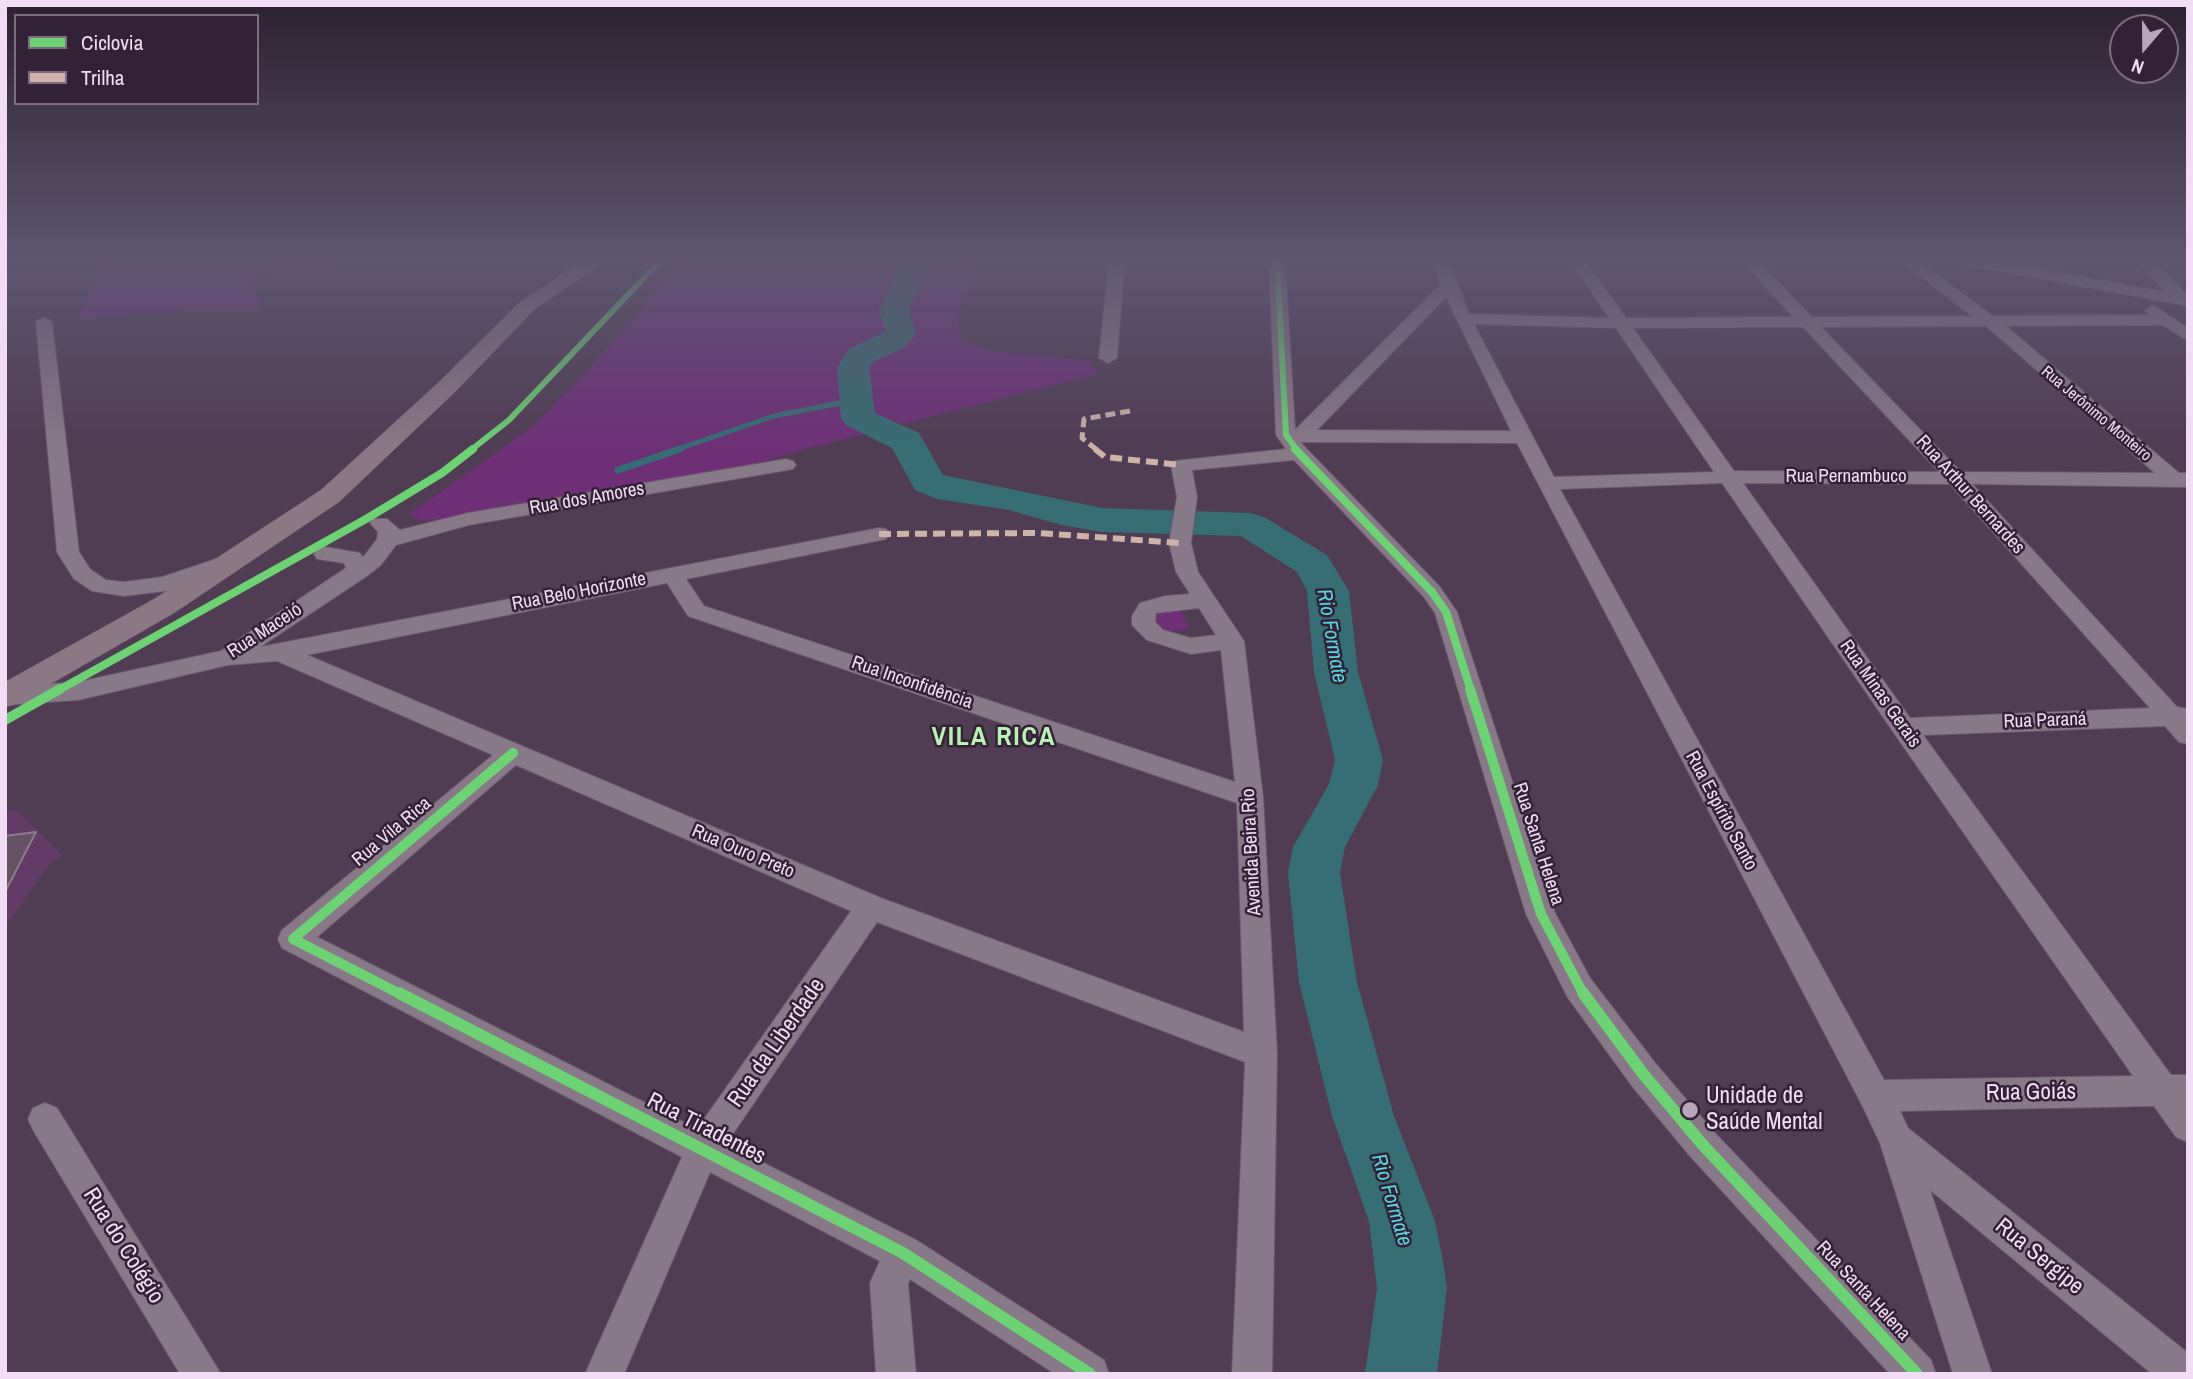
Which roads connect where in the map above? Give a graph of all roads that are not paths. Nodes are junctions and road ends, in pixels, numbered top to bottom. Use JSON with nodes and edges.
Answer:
{"nodes":[{"id":1,"x":44,"y":323,"type":"edge"},
{"id":2,"x":510,"y":323,"type":"edge"},
{"id":3,"x":1111,"y":323,"type":"edge"},
{"id":4,"x":1284,"y":323,"type":"edge"},
{"id":5,"x":1412,"y":323,"type":"edge"},
{"id":6,"x":1465,"y":323,"type":"edge"},
{"id":7,"x":1622,"y":323,"type":"edge"},
{"id":8,"x":1811,"y":323,"type":"edge"},
{"id":9,"x":1993,"y":323,"type":"edge"},
{"id":10,"x":2170,"y":323,"type":"edge"},
{"id":11,"x":2188,"y":336,"type":"edge"},
{"id":12,"x":1108,"y":358,"type":"dead end"},
{"id":13,"x":1524,"y":436,"type":"junction"},
{"id":14,"x":1296,"y":442,"type":"junction"},
{"id":15,"x":786,"y":465,"type":"dead end"},
{"id":16,"x":1731,"y":477,"type":"junction"},
{"id":17,"x":1955,"y":477,"type":"junction"},
{"id":18,"x":1547,"y":483,"type":"junction"},
{"id":19,"x":2183,"y":483,"type":"edge"},
{"id":20,"x":384,"y":532,"type":"joint"},
{"id":21,"x":879,"y":534,"type":"dead end"},
{"id":22,"x":325,"y":554,"type":"dead end"},
{"id":23,"x":242,"y":556,"type":"junction"},
{"id":24,"x":359,"y":571,"type":"junction"},
{"id":25,"x":671,"y":573,"type":"junction"},
{"id":26,"x":1205,"y":600,"type":"junction"},
{"id":27,"x":1232,"y":641,"type":"junction"},
{"id":28,"x":280,"y":653,"type":"junction"},
{"id":29,"x":228,"y":657,"type":"junction"},
{"id":30,"x":62,"y":664,"type":"junction"},
{"id":31,"x":121,"y":681,"type":"junction"},
{"id":32,"x":5,"y":696,"type":"edge"},
{"id":33,"x":2179,"y":716,"type":"edge"},
{"id":34,"x":1903,"y":727,"type":"junction"},
{"id":35,"x":2188,"y":735,"type":"edge"},
{"id":36,"x":513,"y":753,"type":"junction"},
{"id":37,"x":1250,"y":797,"type":"junction"},
{"id":38,"x":871,"y":907,"type":"junction"},
{"id":39,"x":293,"y":939,"type":"joint"},
{"id":40,"x":1261,"y":1053,"type":"junction"},
{"id":41,"x":2175,"y":1090,"type":"edge"},
{"id":42,"x":1875,"y":1096,"type":"junction"},
{"id":43,"x":45,"y":1119,"type":"dead end"},
{"id":44,"x":2188,"y":1126,"type":"edge"},
{"id":45,"x":1896,"y":1140,"type":"junction"},
{"id":46,"x":703,"y":1149,"type":"junction"},
{"id":47,"x":903,"y":1253,"type":"junction"},
{"id":48,"x":202,"y":1374,"type":"edge"},
{"id":49,"x":604,"y":1374,"type":"edge"},
{"id":50,"x":896,"y":1374,"type":"edge"},
{"id":51,"x":1090,"y":1374,"type":"edge"},
{"id":52,"x":1252,"y":1374,"type":"edge"},
{"id":53,"x":1917,"y":1374,"type":"edge"},
{"id":54,"x":1973,"y":1374,"type":"edge"},
{"id":55,"x":2183,"y":1374,"type":"edge"}],
"edges":[{"from":1,"to":23,"type":"street"},
{"from":2,"to":23,"type":"main road"},
{"from":3,"to":12,"type":"street"},
{"from":4,"to":14,"type":"street"},
{"from":5,"to":14,"type":"street"},
{"from":6,"to":13,"type":"street","name":"Rua Espírito Santo"},
{"from":7,"to":16,"type":"street","name":"Rua Minas Gerais"},
{"from":8,"to":17,"type":"street","name":"Rua Arthur Bernardes"},
{"from":9,"to":19,"type":"street","name":"Rua Jerônimo Monteiro"},
{"from":10,"to":11,"type":"street"},
{"from":13,"to":14,"type":"street"},
{"from":13,"to":18,"type":"street","name":"Rua Espírito Santo"},
{"from":14,"to":26,"type":"street","name":"Avenida Beira Rio"},
{"from":14,"to":53,"type":"street","name":"Rua Santa Helena"},
{"from":15,"to":20,"type":"street","name":"Rua dos Amores"},
{"from":16,"to":17,"type":"street","name":"Rua Pernambuco"},
{"from":16,"to":18,"type":"street","name":"Rua Pernambuco"},
{"from":16,"to":34,"type":"street","name":"Rua Minas Gerais"},
{"from":17,"to":19,"type":"street","name":"Rua Pernambuco"},
{"from":17,"to":33,"type":"street","name":"Rua Arthur Bernardes"},
{"from":18,"to":42,"type":"street","name":"Rua Espírito Santo"},
{"from":20,"to":24,"type":"street","name":"Rua Maceió"},
{"from":21,"to":25,"type":"street","name":"Rua Belo Horizonte"},
{"from":22,"to":24,"type":"street"},
{"from":23,"to":30,"type":"main road"},
{"from":24,"to":29,"type":"street","name":"Rua Maceió"},
{"from":25,"to":28,"type":"street","name":"Rua Belo Horizonte"},
{"from":25,"to":37,"type":"street","name":"Rua Inconfidência"},
{"from":26,"to":27,"type":"street","name":"Avenida Beira Rio"},
{"from":26,"to":27,"type":"street"},
{"from":27,"to":37,"type":"street","name":"Avenida Beira Rio"},
{"from":28,"to":29,"type":"street","name":"Rua Ouro Preto"},
{"from":28,"to":36,"type":"street","name":"Rua Ouro Preto"},
{"from":29,"to":31,"type":"street","name":"Rua Maceió"},
{"from":30,"to":31,"type":"street","name":"Rua Maceió"},
{"from":30,"to":32,"type":"main road"},
{"from":31,"to":32,"type":"street","name":"Rua Maceió"},
{"from":33,"to":34,"type":"street","name":"Rua Paraná"},
{"from":33,"to":35,"type":"street","name":"Rua Arthur Bernardes"},
{"from":34,"to":41,"type":"street","name":"Rua Minas Gerais"},
{"from":36,"to":38,"type":"street","name":"Rua Ouro Preto"},
{"from":36,"to":39,"type":"street","name":"Rua Vila Rica"},
{"from":37,"to":40,"type":"street","name":"Avenida Beira Rio"},
{"from":38,"to":40,"type":"street","name":"Rua Ouro Preto"},
{"from":38,"to":46,"type":"street","name":"Rua da Liberdade"},
{"from":39,"to":46,"type":"street","name":"Rua Tiradentes"},
{"from":40,"to":52,"type":"street","name":"Avenida Beira Rio"},
{"from":41,"to":42,"type":"street","name":"Rua Goiás"},
{"from":41,"to":44,"type":"street","name":"Rua Minas Gerais"},
{"from":42,"to":45,"type":"street","name":"Rua Espírito Santo"},
{"from":43,"to":48,"type":"street","name":"Rua do Colégio"},
{"from":45,"to":54,"type":"street","name":"Rua Espírito Santo"},
{"from":45,"to":55,"type":"street","name":"Rua Sergipe"},
{"from":46,"to":47,"type":"street","name":"Rua Tiradentes"},
{"from":46,"to":49,"type":"street","name":"Rua da Liberdade"},
{"from":47,"to":50,"type":"street"},
{"from":47,"to":51,"type":"street","name":"Rua Tiradentes"}]}
